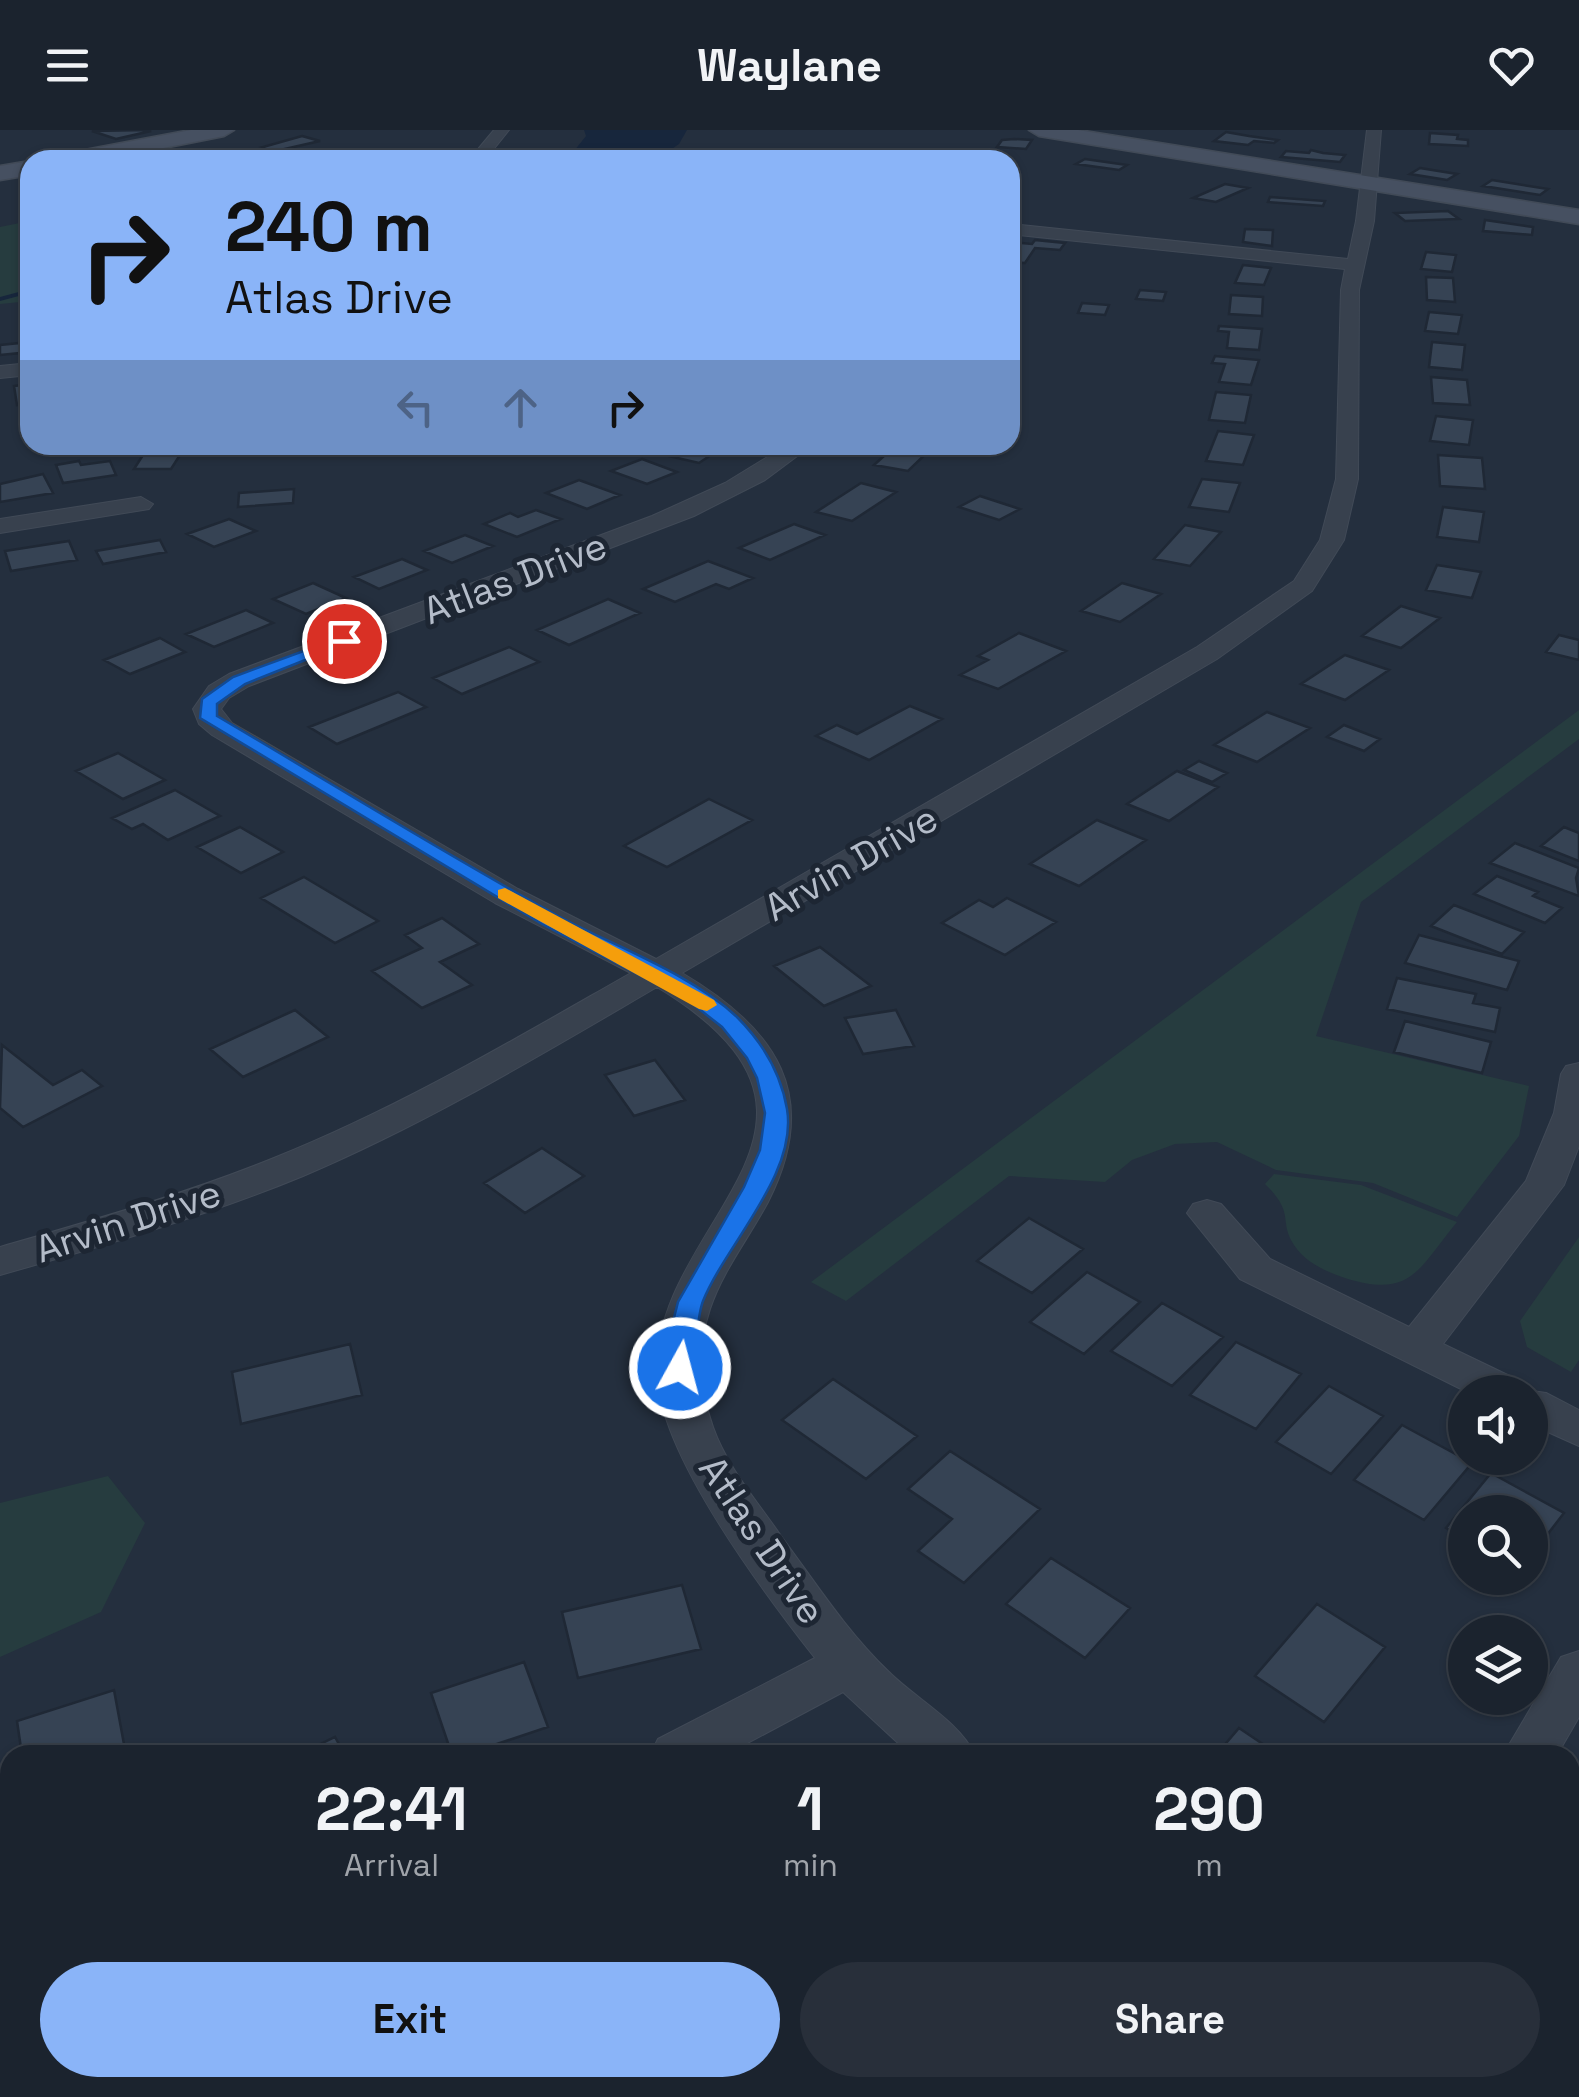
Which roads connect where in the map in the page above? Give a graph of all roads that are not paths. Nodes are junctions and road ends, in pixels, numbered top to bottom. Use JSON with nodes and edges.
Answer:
{"nodes":[{"id":1,"x":224,"y":130,"type":"edge"},
{"id":2,"x":502,"y":130,"type":"edge"},
{"id":3,"x":1039,"y":130,"type":"edge"},
{"id":4,"x":1374,"y":130,"type":"edge"},
{"id":5,"x":121,"y":150,"type":"edge"},
{"id":6,"x":485,"y":150,"type":"edge"},
{"id":7,"x":1370,"y":185,"type":"junction"},
{"id":8,"x":1579,"y":217,"type":"edge"},
{"id":9,"x":1020,"y":230,"type":"edge"},
{"id":10,"x":1356,"y":265,"type":"junction"},
{"id":11,"x":787,"y":455,"type":"edge"},
{"id":12,"x":141,"y":504,"type":"dead end"},
{"id":13,"x":0,"y":526,"type":"edge"},
{"id":14,"x":657,"y":975,"type":"junction"},
{"id":15,"x":1579,"y":1074,"type":"edge"},
{"id":16,"x":1207,"y":1213,"type":"dead end"},
{"id":17,"x":0,"y":1262,"type":"edge"},
{"id":18,"x":1416,"y":1350,"type":"junction"},
{"id":19,"x":1468,"y":1375,"type":"edge"},
{"id":20,"x":1548,"y":1413,"type":"edge"},
{"id":21,"x":1579,"y":1428,"type":"edge"},
{"id":22,"x":849,"y":1664,"type":"junction"},
{"id":23,"x":1579,"y":1672,"type":"edge"},
{"id":24,"x":695,"y":1745,"type":"edge"},
{"id":25,"x":937,"y":1745,"type":"edge"},
{"id":26,"x":1535,"y":1745,"type":"edge"}],
"edges":[{"from":1,"to":5,"type":"street"},
{"from":2,"to":6,"type":"street"},
{"from":3,"to":7,"type":"street"},
{"from":4,"to":7,"type":"street","name":"Arvin Drive"},
{"from":7,"to":8,"type":"street"},
{"from":7,"to":10,"type":"street","name":"Arvin Drive"},
{"from":9,"to":10,"type":"street"},
{"from":10,"to":14,"type":"street","name":"Arvin Drive"},
{"from":11,"to":14,"type":"street","name":"Atlas Drive"},
{"from":12,"to":13,"type":"street"},
{"from":14,"to":17,"type":"street","name":"Arvin Drive"},
{"from":14,"to":22,"type":"street","name":"Atlas Drive"},
{"from":15,"to":18,"type":"street"},
{"from":16,"to":18,"type":"street"},
{"from":18,"to":19,"type":"street"},
{"from":20,"to":21,"type":"street"},
{"from":22,"to":24,"type":"street"},
{"from":22,"to":25,"type":"street","name":"Atlas Drive"},
{"from":23,"to":26,"type":"street"}]}
